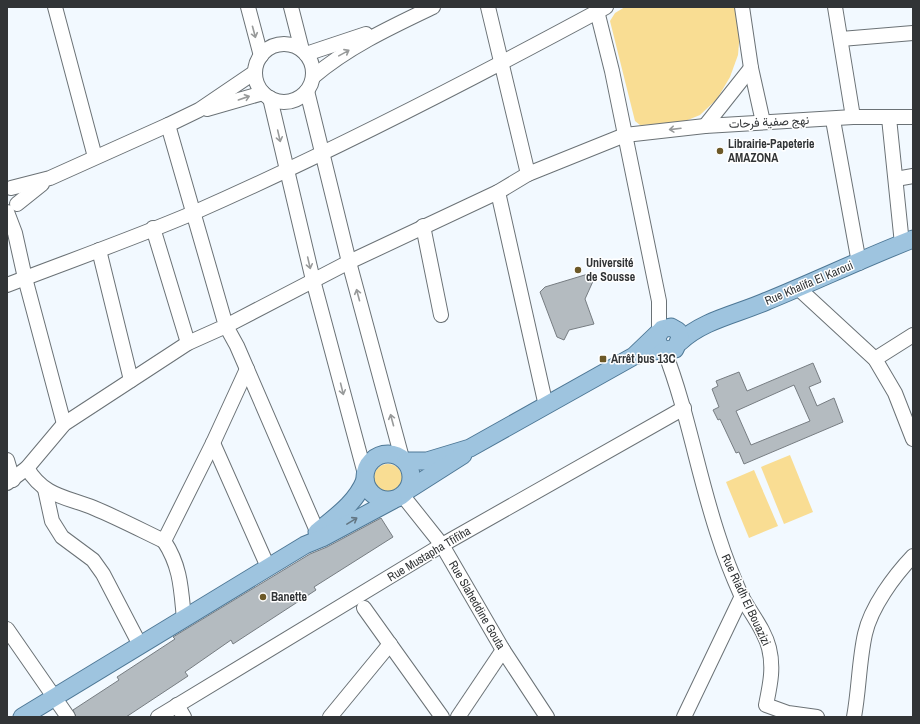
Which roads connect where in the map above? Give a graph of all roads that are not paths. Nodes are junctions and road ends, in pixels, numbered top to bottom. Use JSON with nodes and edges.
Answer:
{"nodes":[{"id":1,"x":55,"y":7,"type":"edge"},
{"id":2,"x":248,"y":7,"type":"edge"},
{"id":3,"x":291,"y":7,"type":"edge"},
{"id":4,"x":433,"y":7,"type":"edge"},
{"id":5,"x":488,"y":7,"type":"edge"},
{"id":6,"x":742,"y":7,"type":"edge"},
{"id":7,"x":835,"y":7,"type":"edge"},
{"id":8,"x":600,"y":9,"type":"edge"},
{"id":9,"x":389,"y":28,"type":"junction"},
{"id":10,"x":913,"y":33,"type":"edge"},
{"id":11,"x":841,"y":39,"type":"junction"},
{"id":12,"x":304,"y":52,"type":"junction"},
{"id":13,"x":261,"y":56,"type":"junction"},
{"id":14,"x":503,"y":63,"type":"junction"},
{"id":15,"x":751,"y":68,"type":"junction"},
{"id":16,"x":255,"y":72,"type":"junction"},
{"id":17,"x":313,"y":77,"type":"junction"},
{"id":18,"x":307,"y":91,"type":"junction"},
{"id":19,"x":266,"y":96,"type":"junction"},
{"id":20,"x":199,"y":110,"type":"junction"},
{"id":21,"x":853,"y":117,"type":"junction"},
{"id":22,"x":913,"y":117,"type":"edge"},
{"id":23,"x":890,"y":118,"type":"junction"},
{"id":24,"x":833,"y":120,"type":"junction"},
{"id":25,"x":763,"y":122,"type":"junction"},
{"id":26,"x":168,"y":125,"type":"junction"},
{"id":27,"x":705,"y":126,"type":"junction"},
{"id":28,"x":625,"y":135,"type":"junction"},
{"id":29,"x":324,"y":153,"type":"junction"},
{"id":30,"x":95,"y":157,"type":"junction"},
{"id":31,"x":287,"y":170,"type":"junction"},
{"id":32,"x":528,"y":174,"type":"junction"},
{"id":33,"x":913,"y":176,"type":"edge"},
{"id":34,"x":50,"y":178,"type":"junction"},
{"id":35,"x":896,"y":179,"type":"junction"},
{"id":36,"x":9,"y":187,"type":"edge"},
{"id":37,"x":498,"y":192,"type":"junction"},
{"id":38,"x":12,"y":207,"type":"edge"},
{"id":39,"x":192,"y":213,"type":"junction"},
{"id":40,"x":423,"y":226,"type":"junction"},
{"id":41,"x":153,"y":228,"type":"junction"},
{"id":42,"x":908,"y":242,"type":"edge"},
{"id":43,"x":99,"y":250,"type":"junction"},
{"id":44,"x":349,"y":262,"type":"junction"},
{"id":45,"x":859,"y":263,"type":"junction"},
{"id":46,"x":25,"y":278,"type":"junction"},
{"id":47,"x":313,"y":280,"type":"junction"},
{"id":48,"x":7,"y":285,"type":"edge"},
{"id":49,"x":798,"y":288,"type":"junction"},
{"id":50,"x":441,"y":315,"type":"dead end"},
{"id":51,"x":704,"y":325,"type":"junction"},
{"id":52,"x":226,"y":326,"type":"junction"},
{"id":53,"x":663,"y":330,"type":"junction"},
{"id":54,"x":913,"y":335,"type":"edge"},
{"id":55,"x":188,"y":343,"type":"junction"},
{"id":56,"x":674,"y":346,"type":"junction"},
{"id":57,"x":634,"y":356,"type":"junction"},
{"id":58,"x":875,"y":359,"type":"junction"},
{"id":59,"x":247,"y":369,"type":"junction"},
{"id":60,"x":131,"y":380,"type":"junction"},
{"id":61,"x":546,"y":406,"type":"junction"},
{"id":62,"x":684,"y":408,"type":"junction"},
{"id":63,"x":64,"y":424,"type":"junction"},
{"id":64,"x":913,"y":438,"type":"edge"},
{"id":65,"x":213,"y":443,"type":"junction"},
{"id":66,"x":470,"y":448,"type":"junction"},
{"id":67,"x":7,"y":460,"type":"edge"},
{"id":68,"x":404,"y":460,"type":"junction"},
{"id":69,"x":27,"y":468,"type":"junction"},
{"id":70,"x":364,"y":477,"type":"junction"},
{"id":71,"x":10,"y":481,"type":"edge"},
{"id":72,"x":45,"y":488,"type":"junction"},
{"id":73,"x":401,"y":495,"type":"junction"},
{"id":74,"x":317,"y":531,"type":"junction"},
{"id":75,"x":164,"y":541,"type":"junction"},
{"id":76,"x":305,"y":545,"type":"junction"},
{"id":77,"x":442,"y":545,"type":"junction"},
{"id":78,"x":913,"y":556,"type":"edge"},
{"id":79,"x":268,"y":568,"type":"junction"},
{"id":80,"x":742,"y":596,"type":"junction"},
{"id":81,"x":364,"y":608,"type":"dead end"},
{"id":82,"x":184,"y":619,"type":"junction"},
{"id":83,"x":7,"y":629,"type":"edge"},
{"id":84,"x":390,"y":644,"type":"junction"},
{"id":85,"x":140,"y":645,"type":"junction"},
{"id":86,"x":503,"y":650,"type":"junction"},
{"id":87,"x":55,"y":697,"type":"junction"},
{"id":88,"x":181,"y":711,"type":"edge"},
{"id":89,"x":764,"y":711,"type":"edge"},
{"id":90,"x":22,"y":717,"type":"edge"},
{"id":91,"x":68,"y":717,"type":"edge"},
{"id":92,"x":158,"y":717,"type":"edge"},
{"id":93,"x":330,"y":717,"type":"edge"},
{"id":94,"x":442,"y":717,"type":"edge"},
{"id":95,"x":458,"y":717,"type":"edge"},
{"id":96,"x":547,"y":717,"type":"edge"},
{"id":97,"x":684,"y":717,"type":"edge"},
{"id":98,"x":817,"y":717,"type":"edge"},
{"id":99,"x":854,"y":717,"type":"edge"}],
"edges":[{"from":1,"to":30,"type":"street"},
{"from":2,"to":13,"type":"street","one_way":true},
{"from":3,"to":12,"type":"street"},
{"from":4,"to":9,"type":"street"},
{"from":5,"to":14,"type":"street"},
{"from":6,"to":15,"type":"street"},
{"from":7,"to":11,"type":"street"},
{"from":8,"to":14,"type":"street"},
{"from":8,"to":28,"type":"street"},
{"from":9,"to":12,"type":"street"},
{"from":17,"to":9,"type":"street","one_way":true},
{"from":10,"to":11,"type":"street"},
{"from":11,"to":21,"type":"street"},
{"from":12,"to":13,"type":"street"},
{"from":12,"to":17,"type":"street"},
{"from":13,"to":16,"type":"street"},
{"from":14,"to":29,"type":"street"},
{"from":14,"to":32,"type":"street"},
{"from":15,"to":25,"type":"street"},
{"from":15,"to":27,"type":"street"},
{"from":16,"to":19,"type":"street"},
{"from":16,"to":20,"type":"street"},
{"from":17,"to":18,"type":"street"},
{"from":18,"to":19,"type":"street"},
{"from":18,"to":29,"type":"street"},
{"from":20,"to":19,"type":"street","one_way":true},
{"from":19,"to":31,"type":"street","one_way":true},
{"from":20,"to":26,"type":"street"},
{"from":21,"to":23,"type":"street","name":"نهج صفية فرحات"},
{"from":21,"to":24,"type":"street","name":"نهج صفية فرحات"},
{"from":22,"to":23,"type":"street","name":"نهج صفية فرحات"},
{"from":23,"to":35,"type":"street"},
{"from":24,"to":25,"type":"street","name":"نهج صفية فرحات"},
{"from":24,"to":45,"type":"street"},
{"from":25,"to":27,"type":"street","name":"نهج صفية فرحات"},
{"from":26,"to":30,"type":"street"},
{"from":26,"to":39,"type":"street"},
{"from":27,"to":28,"type":"street","name":"نهج صفية فرحات","one_way":true},
{"from":28,"to":32,"type":"street","name":"نهج صفية فرحات"},
{"from":28,"to":53,"type":"street"},
{"from":29,"to":31,"type":"street"},
{"from":29,"to":44,"type":"street"},
{"from":30,"to":34,"type":"street"},
{"from":31,"to":39,"type":"street"},
{"from":31,"to":47,"type":"street","one_way":true},
{"from":32,"to":37,"type":"street","name":"نهج صفية فرحات"},
{"from":33,"to":35,"type":"street"},
{"from":34,"to":36,"type":"street"},
{"from":34,"to":38,"type":"street"},
{"from":35,"to":42,"type":"street"},
{"from":36,"to":38,"type":"street"},
{"from":37,"to":40,"type":"street","name":"نهج صفية فرحات"},
{"from":37,"to":61,"type":"street"},
{"from":38,"to":46,"type":"street"},
{"from":39,"to":41,"type":"street"},
{"from":39,"to":52,"type":"street"},
{"from":40,"to":44,"type":"street","name":"نهج صفية فرحات"},
{"from":40,"to":50,"type":"street"},
{"from":41,"to":43,"type":"street"},
{"from":41,"to":55,"type":"street"},
{"from":42,"to":45,"type":"main road","name":"Rue Khalifa El Karoui"},
{"from":43,"to":46,"type":"street"},
{"from":43,"to":60,"type":"street"},
{"from":44,"to":47,"type":"street","name":"نهج صفية فرحات"},
{"from":68,"to":44,"type":"street","one_way":true},
{"from":45,"to":49,"type":"main road","name":"Rue Khalifa El Karoui"},
{"from":46,"to":48,"type":"street"},
{"from":46,"to":63,"type":"street"},
{"from":47,"to":52,"type":"street","name":"نهج صفية فرحات"},
{"from":47,"to":70,"type":"street","one_way":true},
{"from":49,"to":51,"type":"main road","name":"Rue Khalifa El Karoui"},
{"from":49,"to":58,"type":"street"},
{"from":51,"to":53,"type":"main road","name":"Rue Khalifa El Karoui"},
{"from":51,"to":56,"type":"main road","name":"Rue Khalifa El Karoui"},
{"from":52,"to":55,"type":"street","name":"نهج صفية فرحات"},
{"from":52,"to":59,"type":"street"},
{"from":53,"to":56,"type":"main road"},
{"from":53,"to":57,"type":"main road","name":"Rue Khalifa El Karoui"},
{"from":54,"to":58,"type":"street"},
{"from":55,"to":60,"type":"street","name":"نهج صفية فرحات"},
{"from":56,"to":57,"type":"main road","name":"Rue Khalifa El Karoui"},
{"from":56,"to":62,"type":"street","name":"Rue Riadh El Bouazizi"},
{"from":57,"to":61,"type":"main road","name":"Rue Khalifa El Karoui"},
{"from":58,"to":64,"type":"street"},
{"from":59,"to":65,"type":"street"},
{"from":59,"to":74,"type":"street"},
{"from":60,"to":63,"type":"street","name":"نهج صفية فرحات"},
{"from":61,"to":66,"type":"main road","name":"Rue Khalifa El Karoui"},
{"from":62,"to":77,"type":"street","name":"Rue Mustapha Tfifiha"},
{"from":62,"to":80,"type":"street","name":"Rue Riadh El Bouazizi"},
{"from":63,"to":69,"type":"street","name":"نهج صفية فرحات"},
{"from":65,"to":75,"type":"street"},
{"from":65,"to":79,"type":"street"},
{"from":66,"to":68,"type":"main road","name":"Rue Khalifa El Karoui"},
{"from":66,"to":73,"type":"main road","name":"Rue Khalifa El Karoui"},
{"from":67,"to":71,"type":"street"},
{"from":68,"to":70,"type":"main road"},
{"from":68,"to":73,"type":"main road"},
{"from":69,"to":71,"type":"street","name":"نهج صفية فرحات"},
{"from":69,"to":72,"type":"street"},
{"from":70,"to":73,"type":"main road"},
{"from":70,"to":74,"type":"main road"},
{"from":72,"to":75,"type":"street"},
{"from":72,"to":85,"type":"street"},
{"from":76,"to":73,"type":"main road","name":"Rue Khalifa El Karoui","one_way":true},
{"from":73,"to":77,"type":"street","name":"Rue Slaheddine Gouta"},
{"from":74,"to":76,"type":"main road"},
{"from":75,"to":82,"type":"street"},
{"from":76,"to":79,"type":"main road"},
{"from":77,"to":86,"type":"street","name":"Rue Slaheddine Gouta"},
{"from":77,"to":88,"type":"street","name":"Rue Mustapha Tfifiha"},
{"from":78,"to":99,"type":"street"},
{"from":79,"to":82,"type":"main road"},
{"from":80,"to":89,"type":"street","name":"Rue Riadh El Bouazizi"},
{"from":80,"to":97,"type":"street"},
{"from":81,"to":84,"type":"street"},
{"from":82,"to":85,"type":"main road"},
{"from":83,"to":87,"type":"street"},
{"from":84,"to":93,"type":"street"},
{"from":84,"to":94,"type":"street"},
{"from":85,"to":87,"type":"main road"},
{"from":86,"to":95,"type":"street"},
{"from":86,"to":96,"type":"street","name":"Rue Slaheddine Gouta"},
{"from":87,"to":90,"type":"main road"},
{"from":87,"to":91,"type":"street"},
{"from":88,"to":92,"type":"street","name":"Rue Mustapha Tfifiha"},
{"from":89,"to":98,"type":"street","name":"Rue Riadh El Bouazizi"}]}
